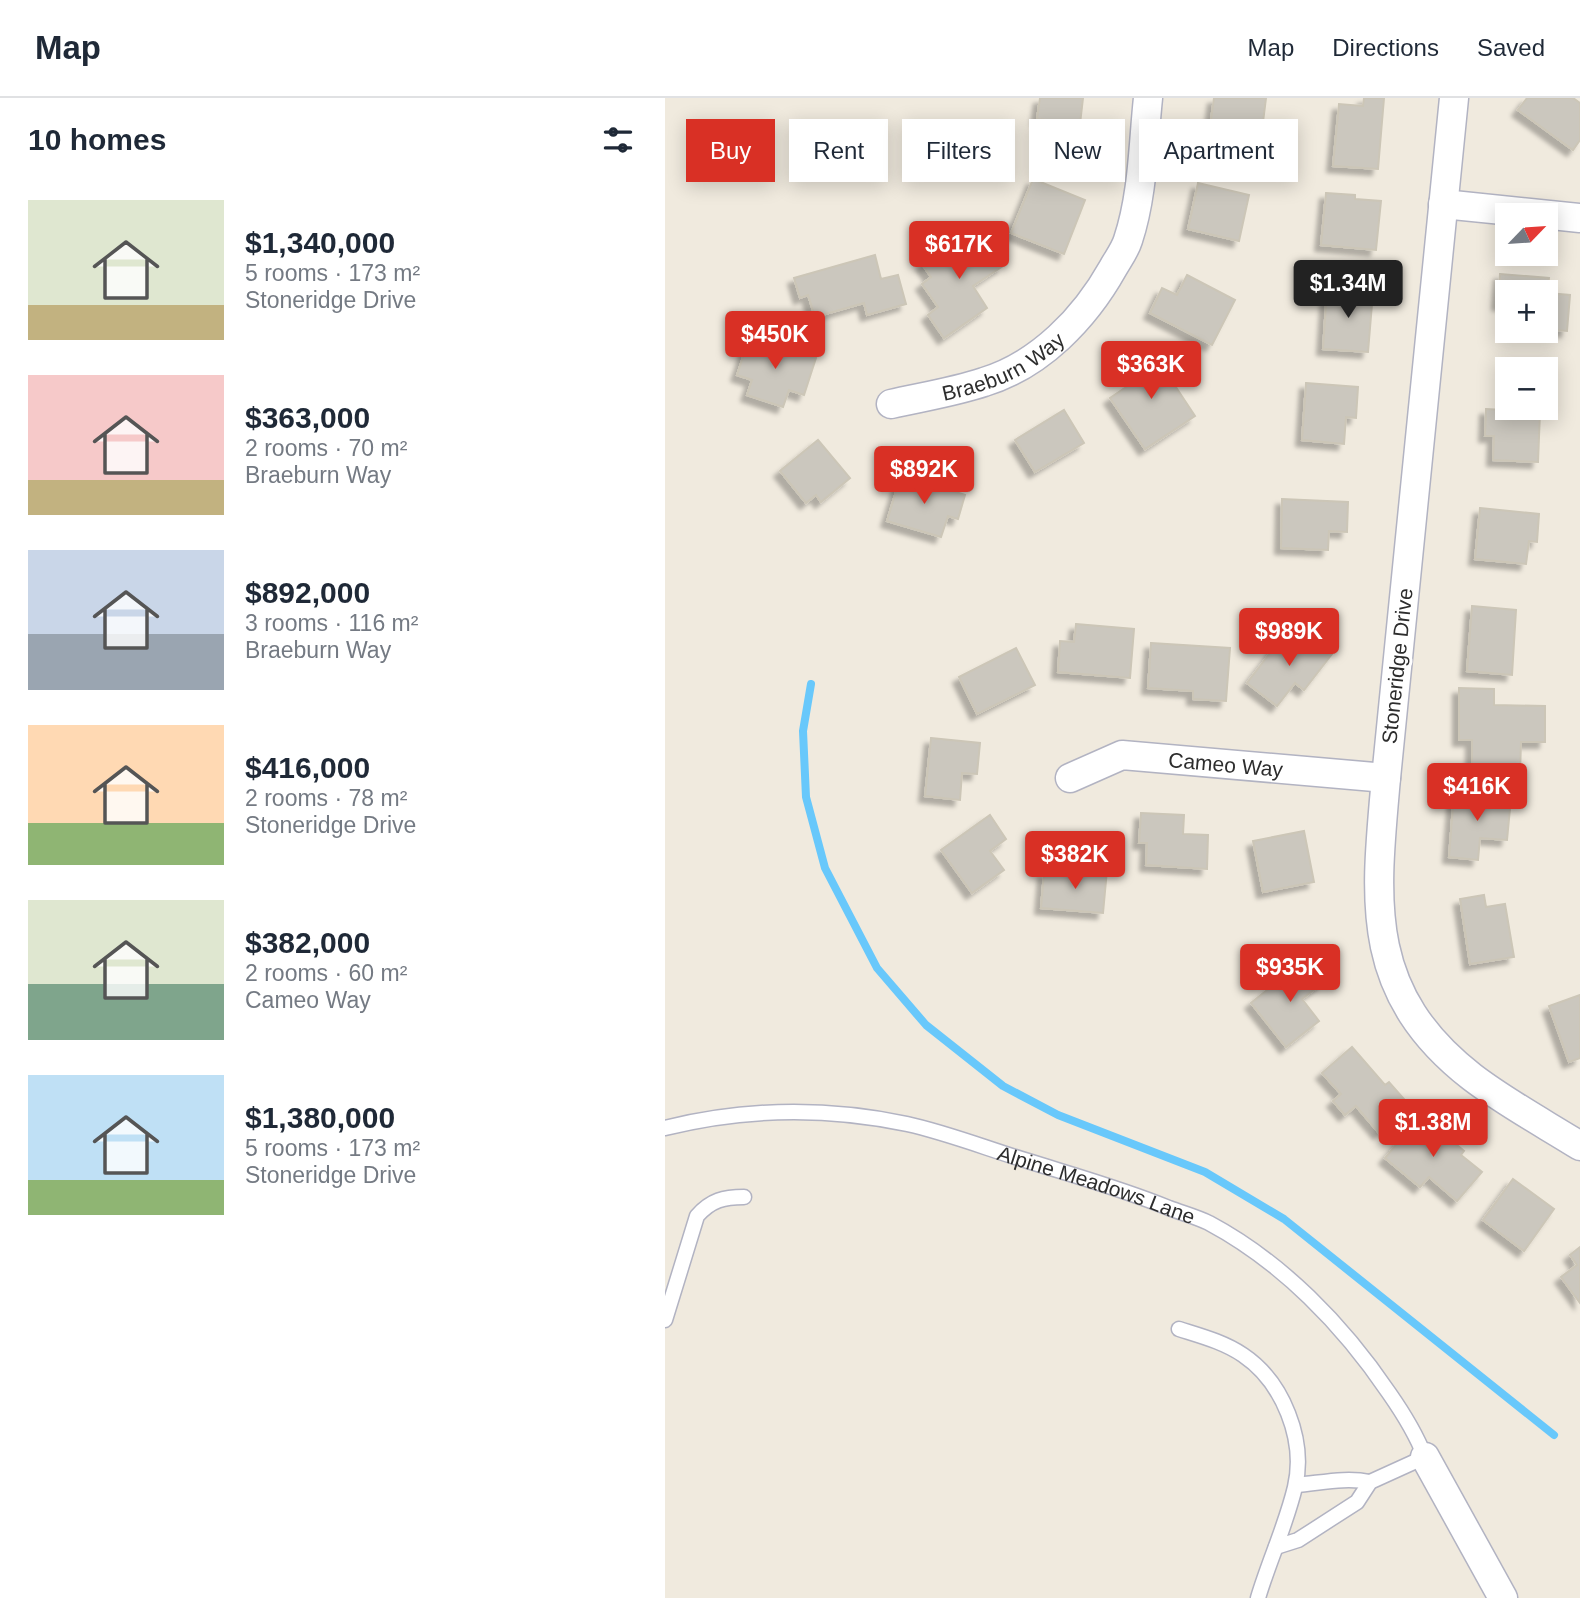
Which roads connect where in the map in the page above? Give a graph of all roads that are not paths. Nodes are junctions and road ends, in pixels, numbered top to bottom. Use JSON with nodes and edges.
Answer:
{"nodes":[{"id":1,"x":1148,"y":98,"type":"edge"},
{"id":2,"x":1454,"y":98,"type":"edge"},
{"id":3,"x":1443,"y":204,"type":"junction"},
{"id":4,"x":1580,"y":218,"type":"edge"},
{"id":5,"x":891,"y":404,"type":"dead end"},
{"id":6,"x":1070,"y":778,"type":"dead end"},
{"id":7,"x":1386,"y":778,"type":"junction"},
{"id":8,"x":665,"y":1128,"type":"edge"},
{"id":9,"x":1580,"y":1146,"type":"edge"},
{"id":10,"x":744,"y":1197,"type":"dead end"},
{"id":11,"x":665,"y":1320,"type":"edge"},
{"id":12,"x":1179,"y":1329,"type":"dead end"},
{"id":13,"x":1425,"y":1457,"type":"junction"},
{"id":14,"x":1370,"y":1482,"type":"junction"},
{"id":15,"x":1296,"y":1485,"type":"junction"},
{"id":16,"x":1276,"y":1547,"type":"junction"},
{"id":17,"x":1258,"y":1598,"type":"edge"},
{"id":18,"x":1503,"y":1598,"type":"edge"}],
"edges":[{"from":1,"to":5,"type":"street","name":"Braeburn Way"},
{"from":2,"to":3,"type":"street","name":"Stoneridge Drive"},
{"from":3,"to":4,"type":"street"},
{"from":3,"to":7,"type":"street","name":"Stoneridge Drive"},
{"from":6,"to":7,"type":"street","name":"Cameo Way"},
{"from":7,"to":9,"type":"street","name":"Stoneridge Drive"},
{"from":8,"to":13,"type":"lane","name":"Alpine Meadows Lane"},
{"from":10,"to":11,"type":"lane"},
{"from":12,"to":15,"type":"lane"},
{"from":13,"to":14,"type":"lane"},
{"from":13,"to":18,"type":"street","name":"Alpine Meadows Lane"},
{"from":14,"to":15,"type":"lane"},
{"from":14,"to":16,"type":"lane"},
{"from":15,"to":16,"type":"lane"},
{"from":16,"to":17,"type":"lane"}]}
